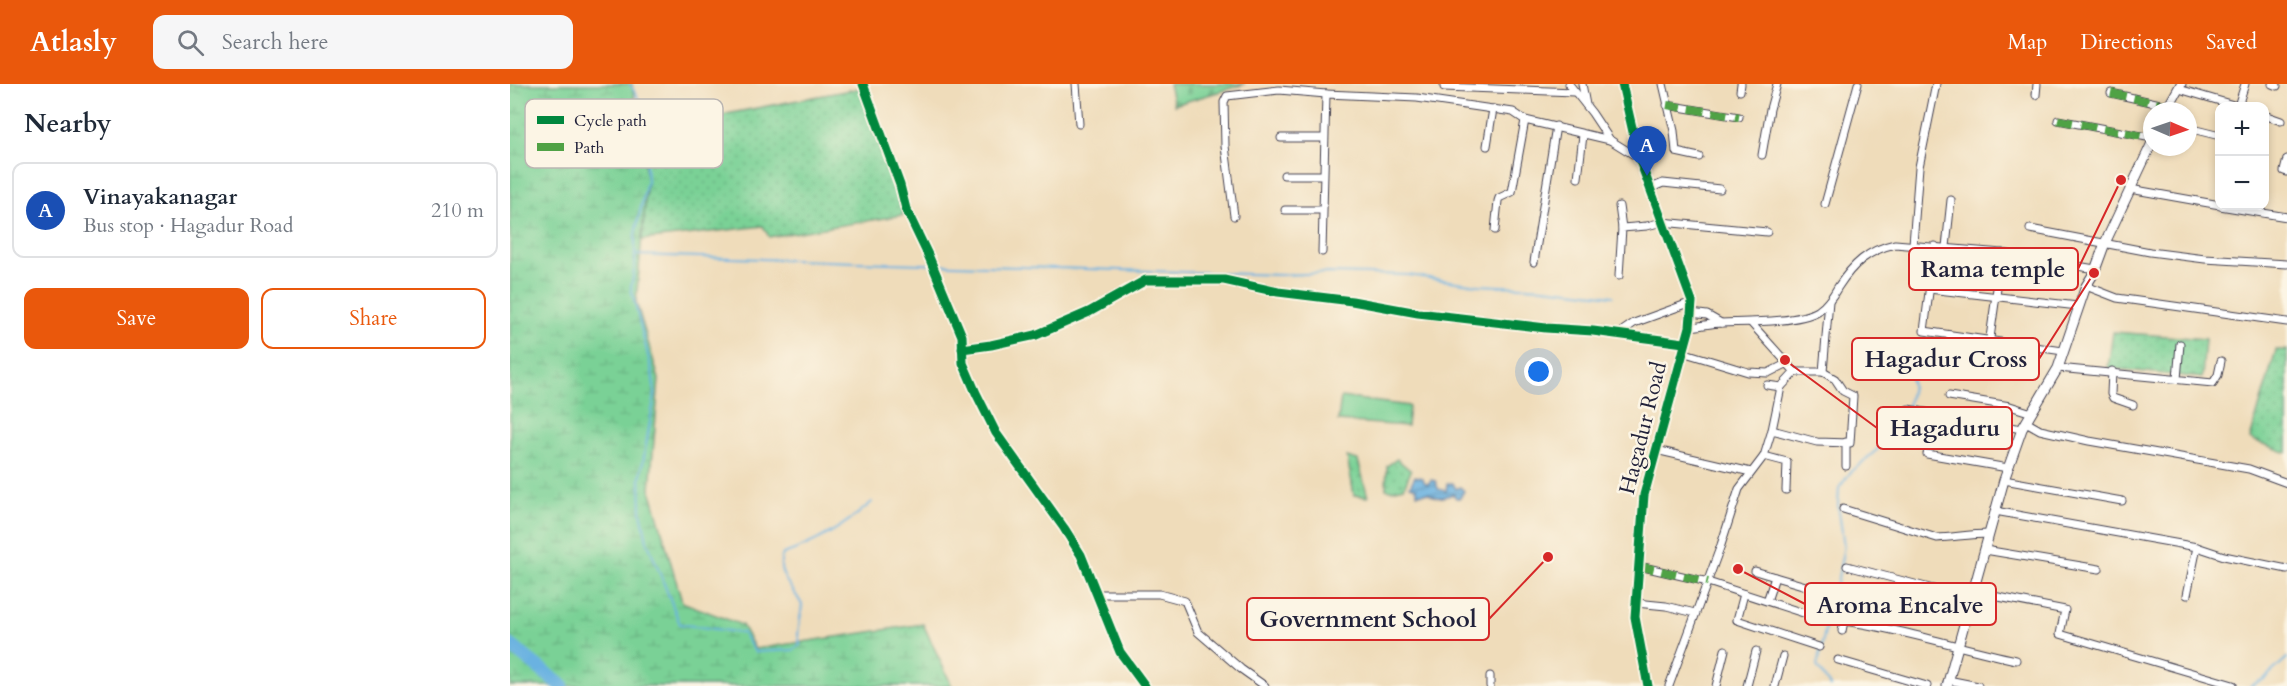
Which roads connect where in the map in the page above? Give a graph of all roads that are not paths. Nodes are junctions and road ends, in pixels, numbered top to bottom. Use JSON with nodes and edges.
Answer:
{"nodes":[{"id":1,"x":863,"y":84,"type":"edge"},
{"id":2,"x":1076,"y":84,"type":"edge"},
{"id":3,"x":1569,"y":84,"type":"edge"},
{"id":4,"x":1582,"y":84,"type":"edge"},
{"id":5,"x":1622,"y":84,"type":"edge"},
{"id":6,"x":1663,"y":84,"type":"edge"},
{"id":7,"x":1777,"y":84,"type":"edge"},
{"id":8,"x":1858,"y":84,"type":"edge"},
{"id":9,"x":1936,"y":84,"type":"edge"},
{"id":10,"x":2037,"y":84,"type":"edge"},
{"id":11,"x":2245,"y":84,"type":"edge"},
{"id":12,"x":1273,"y":87,"type":"edge"},
{"id":13,"x":1444,"y":87,"type":"dead end"},
{"id":14,"x":2180,"y":87,"type":"edge"},
{"id":15,"x":1575,"y":92,"type":"junction"},
{"id":16,"x":2111,"y":93,"type":"dead end"},
{"id":17,"x":1326,"y":94,"type":"junction"},
{"id":18,"x":2036,"y":95,"type":"dead end"},
{"id":19,"x":2145,"y":102,"type":"edge"},
{"id":20,"x":2171,"y":102,"type":"edge"},
{"id":21,"x":2225,"y":102,"type":"edge"},
{"id":22,"x":2238,"y":102,"type":"edge"},
{"id":23,"x":1587,"y":105,"type":"junction"},
{"id":24,"x":1667,"y":105,"type":"junction"},
{"id":25,"x":1493,"y":109,"type":"junction"},
{"id":26,"x":2269,"y":116,"type":"edge"},
{"id":27,"x":1739,"y":117,"type":"dead end"},
{"id":28,"x":1525,"y":120,"type":"junction"},
{"id":29,"x":2058,"y":120,"type":"dead end"},
{"id":30,"x":2281,"y":121,"type":"dead end"},
{"id":31,"x":1079,"y":124,"type":"dead end"},
{"id":32,"x":1556,"y":126,"type":"junction"},
{"id":33,"x":2197,"y":130,"type":"edge"},
{"id":34,"x":1582,"y":135,"type":"junction"},
{"id":35,"x":2215,"y":135,"type":"edge"},
{"id":36,"x":2143,"y":136,"type":"edge"},
{"id":37,"x":1281,"y":138,"type":"dead end"},
{"id":38,"x":1324,"y":138,"type":"junction"},
{"id":39,"x":1610,"y":140,"type":"junction"},
{"id":40,"x":1487,"y":146,"type":"dead end"},
{"id":41,"x":1762,"y":155,"type":"dead end"},
{"id":42,"x":2146,"y":156,"type":"edge"},
{"id":43,"x":1699,"y":157,"type":"dead end"},
{"id":44,"x":1639,"y":158,"type":"junction"},
{"id":45,"x":2287,"y":159,"type":"edge"},
{"id":46,"x":2286,"y":171,"type":"edge"},
{"id":47,"x":1284,"y":175,"type":"dead end"},
{"id":48,"x":1323,"y":175,"type":"junction"},
{"id":49,"x":1578,"y":178,"type":"dead end"},
{"id":50,"x":1651,"y":188,"type":"junction"},
{"id":51,"x":1720,"y":189,"type":"dead end"},
{"id":52,"x":2130,"y":189,"type":"junction"},
{"id":53,"x":1951,"y":200,"type":"dead end"},
{"id":54,"x":1825,"y":204,"type":"dead end"},
{"id":55,"x":2215,"y":204,"type":"edge"},
{"id":56,"x":1619,"y":206,"type":"dead end"},
{"id":57,"x":1284,"y":210,"type":"dead end"},
{"id":58,"x":1322,"y":210,"type":"junction"},
{"id":59,"x":2248,"y":210,"type":"edge"},
{"id":60,"x":1234,"y":216,"type":"dead end"},
{"id":61,"x":2287,"y":217,"type":"edge"},
{"id":62,"x":1662,"y":222,"type":"junction"},
{"id":63,"x":1622,"y":228,"type":"junction"},
{"id":64,"x":2030,"y":229,"type":"dead end"},
{"id":65,"x":1495,"y":230,"type":"dead end"},
{"id":66,"x":1767,"y":232,"type":"dead end"},
{"id":67,"x":2105,"y":243,"type":"junction"},
{"id":68,"x":1913,"y":244,"type":"junction"},
{"id":69,"x":1935,"y":246,"type":"junction"},
{"id":70,"x":1946,"y":247,"type":"junction"},
{"id":71,"x":1322,"y":252,"type":"dead end"},
{"id":72,"x":2002,"y":253,"type":"junction"},
{"id":73,"x":1534,"y":262,"type":"dead end"},
{"id":74,"x":2287,"y":264,"type":"edge"},
{"id":75,"x":2095,"y":269,"type":"junction"},
{"id":76,"x":1619,"y":276,"type":"dead end"},
{"id":77,"x":2086,"y":286,"type":"junction"},
{"id":78,"x":1929,"y":289,"type":"junction"},
{"id":79,"x":1996,"y":298,"type":"junction"},
{"id":80,"x":1829,"y":301,"type":"junction"},
{"id":81,"x":1692,"y":302,"type":"junction"},
{"id":82,"x":2078,"y":306,"type":"junction"},
{"id":83,"x":1691,"y":313,"type":"junction"},
{"id":84,"x":2287,"y":322,"type":"edge"},
{"id":85,"x":1721,"y":323,"type":"junction"},
{"id":86,"x":1751,"y":323,"type":"junction"},
{"id":87,"x":1690,"y":327,"type":"junction"},
{"id":88,"x":1617,"y":334,"type":"junction"},
{"id":89,"x":1992,"y":340,"type":"junction"},
{"id":90,"x":2180,"y":344,"type":"dead end"},
{"id":91,"x":1683,"y":348,"type":"junction"},
{"id":92,"x":962,"y":349,"type":"junction"},
{"id":93,"x":2063,"y":351,"type":"junction"},
{"id":94,"x":1988,"y":359,"type":"dead end"},
{"id":95,"x":2221,"y":361,"type":"dead end"},
{"id":96,"x":1788,"y":363,"type":"junction"},
{"id":97,"x":2058,"y":368,"type":"junction"},
{"id":98,"x":2112,"y":371,"type":"junction"},
{"id":99,"x":1795,"y":372,"type":"junction"},
{"id":100,"x":1823,"y":372,"type":"junction"},
{"id":101,"x":2176,"y":379,"type":"junction"},
{"id":102,"x":1767,"y":385,"type":"dead end"},
{"id":103,"x":1780,"y":387,"type":"junction"},
{"id":104,"x":1948,"y":396,"type":"dead end"},
{"id":105,"x":2133,"y":405,"type":"dead end"},
{"id":106,"x":1908,"y":409,"type":"dead end"},
{"id":107,"x":2032,"y":413,"type":"junction"},
{"id":108,"x":2024,"y":426,"type":"junction"},
{"id":109,"x":1772,"y":430,"type":"junction"},
{"id":110,"x":1846,"y":442,"type":"junction"},
{"id":111,"x":1656,"y":450,"type":"junction"},
{"id":112,"x":1927,"y":454,"type":"dead end"},
{"id":113,"x":1764,"y":456,"type":"junction"},
{"id":114,"x":1846,"y":466,"type":"dead end"},
{"id":115,"x":2008,"y":468,"type":"junction"},
{"id":116,"x":1751,"y":472,"type":"junction"},
{"id":117,"x":2004,"y":480,"type":"junction"},
{"id":118,"x":2287,"y":483,"type":"edge"},
{"id":119,"x":1786,"y":490,"type":"dead end"},
{"id":120,"x":2122,"y":501,"type":"dead end"},
{"id":121,"x":1843,"y":508,"type":"dead end"},
{"id":122,"x":1995,"y":512,"type":"junction"},
{"id":123,"x":1989,"y":534,"type":"junction"},
{"id":124,"x":2197,"y":548,"type":"junction"},
{"id":125,"x":1985,"y":550,"type":"junction"},
{"id":126,"x":1639,"y":566,"type":"junction"},
{"id":127,"x":1847,"y":566,"type":"dead end"},
{"id":128,"x":2099,"y":569,"type":"dead end"},
{"id":129,"x":2287,"y":569,"type":"edge"},
{"id":130,"x":1755,"y":571,"type":"dead end"},
{"id":131,"x":1775,"y":577,"type":"junction"},
{"id":132,"x":1708,"y":582,"type":"junction"},
{"id":133,"x":1098,"y":594,"type":"junction"},
{"id":134,"x":1744,"y":594,"type":"junction"},
{"id":135,"x":1972,"y":595,"type":"junction"},
{"id":136,"x":2187,"y":595,"type":"dead end"},
{"id":137,"x":1767,"y":601,"type":"junction"},
{"id":138,"x":1636,"y":603,"type":"junction"},
{"id":139,"x":1695,"y":613,"type":"junction"},
{"id":140,"x":1842,"y":631,"type":"dead end"},
{"id":141,"x":1820,"y":647,"type":"dead end"},
{"id":142,"x":1958,"y":647,"type":"junction"},
{"id":143,"x":1725,"y":650,"type":"dead end"},
{"id":144,"x":1756,"y":651,"type":"dead end"},
{"id":145,"x":1784,"y":656,"type":"dead end"},
{"id":146,"x":1838,"y":660,"type":"dead end"},
{"id":147,"x":2016,"y":660,"type":"dead end"},
{"id":148,"x":1490,"y":676,"type":"dead end"},
{"id":149,"x":1948,"y":683,"type":"edge"},
{"id":150,"x":1671,"y":685,"type":"edge"},
{"id":151,"x":2233,"y":685,"type":"edge"},
{"id":152,"x":1145,"y":686,"type":"edge"},
{"id":153,"x":1265,"y":686,"type":"edge"},
{"id":154,"x":1490,"y":686,"type":"edge"},
{"id":155,"x":1648,"y":686,"type":"edge"},
{"id":156,"x":1716,"y":686,"type":"edge"},
{"id":157,"x":1747,"y":686,"type":"edge"},
{"id":158,"x":1775,"y":686,"type":"edge"},
{"id":159,"x":1927,"y":686,"type":"edge"},
{"id":160,"x":1978,"y":686,"type":"edge"}],
"edges":[{"from":1,"to":92,"type":"street"},
{"from":2,"to":31,"type":"street"},
{"from":3,"to":15,"type":"street"},
{"from":4,"to":23,"type":"street"},
{"from":5,"to":44,"type":"street","name":"Hagadur Road"},
{"from":6,"to":24,"type":"street"},
{"from":7,"to":41,"type":"street"},
{"from":8,"to":54,"type":"street"},
{"from":9,"to":68,"type":"street"},
{"from":10,"to":18,"type":"street"},
{"from":11,"to":22,"type":"street"},
{"from":12,"to":17,"type":"street"},
{"from":12,"to":60,"type":"street"},
{"from":13,"to":15,"type":"street"},
{"from":14,"to":20,"type":"street"},
{"from":14,"to":21,"type":"street"},
{"from":15,"to":23,"type":"street"},
{"from":16,"to":19,"type":"street"},
{"from":17,"to":25,"type":"street"},
{"from":17,"to":38,"type":"street"},
{"from":23,"to":39,"type":"street"},
{"from":24,"to":27,"type":"street"},
{"from":24,"to":43,"type":"street"},
{"from":25,"to":28,"type":"street"},
{"from":25,"to":40,"type":"street"},
{"from":26,"to":30,"type":"street"},
{"from":28,"to":32,"type":"street"},
{"from":28,"to":65,"type":"street"},
{"from":29,"to":36,"type":"street"},
{"from":32,"to":34,"type":"street"},
{"from":32,"to":73,"type":"street"},
{"from":33,"to":35,"type":"street"},
{"from":34,"to":39,"type":"street"},
{"from":34,"to":49,"type":"street"},
{"from":37,"to":38,"type":"street"},
{"from":38,"to":48,"type":"street"},
{"from":39,"to":44,"type":"street"},
{"from":42,"to":52,"type":"street"},
{"from":44,"to":50,"type":"street","name":"Hagadur Road"},
{"from":45,"to":46,"type":"street"},
{"from":47,"to":48,"type":"street"},
{"from":48,"to":58,"type":"street"},
{"from":50,"to":51,"type":"street"},
{"from":50,"to":62,"type":"street","name":"Hagadur Road"},
{"from":52,"to":55,"type":"street"},
{"from":52,"to":67,"type":"street"},
{"from":53,"to":70,"type":"street"},
{"from":56,"to":63,"type":"street"},
{"from":57,"to":58,"type":"street"},
{"from":58,"to":71,"type":"street"},
{"from":59,"to":61,"type":"street"},
{"from":62,"to":63,"type":"street"},
{"from":62,"to":66,"type":"street"},
{"from":62,"to":81,"type":"street","name":"Hagadur Road"},
{"from":63,"to":76,"type":"street"},
{"from":64,"to":67,"type":"street"},
{"from":67,"to":74,"type":"street"},
{"from":67,"to":75,"type":"street"},
{"from":68,"to":69,"type":"street"},
{"from":68,"to":80,"type":"street"},
{"from":69,"to":70,"type":"street"},
{"from":69,"to":78,"type":"street"},
{"from":70,"to":72,"type":"street"},
{"from":72,"to":75,"type":"street"},
{"from":72,"to":79,"type":"street"},
{"from":75,"to":77,"type":"street"},
{"from":77,"to":82,"type":"street"},
{"from":77,"to":84,"type":"street"},
{"from":78,"to":79,"type":"street"},
{"from":78,"to":89,"type":"street"},
{"from":79,"to":82,"type":"street"},
{"from":79,"to":89,"type":"street"},
{"from":80,"to":86,"type":"street"},
{"from":80,"to":100,"type":"street"},
{"from":81,"to":83,"type":"street","name":"Hagadur Road"},
{"from":81,"to":88,"type":"street"},
{"from":82,"to":93,"type":"street"},
{"from":83,"to":85,"type":"street"},
{"from":83,"to":87,"type":"street","name":"Hagadur Road"},
{"from":85,"to":86,"type":"street"},
{"from":85,"to":87,"type":"street"},
{"from":86,"to":96,"type":"street"},
{"from":87,"to":91,"type":"street","name":"Hagadur Road"},
{"from":88,"to":91,"type":"street"},
{"from":88,"to":92,"type":"street"},
{"from":89,"to":93,"type":"street"},
{"from":89,"to":94,"type":"street"},
{"from":90,"to":101,"type":"street"},
{"from":91,"to":96,"type":"street"},
{"from":91,"to":111,"type":"street","name":"Hagadur Road"},
{"from":92,"to":133,"type":"street"},
{"from":93,"to":97,"type":"street"},
{"from":95,"to":101,"type":"street"},
{"from":96,"to":99,"type":"street"},
{"from":97,"to":98,"type":"street"},
{"from":97,"to":107,"type":"street"},
{"from":98,"to":101,"type":"street"},
{"from":98,"to":105,"type":"street"},
{"from":99,"to":100,"type":"street"},
{"from":99,"to":103,"type":"street"},
{"from":100,"to":110,"type":"street"},
{"from":102,"to":103,"type":"street"},
{"from":103,"to":109,"type":"street"},
{"from":104,"to":107,"type":"street"},
{"from":106,"to":108,"type":"street"},
{"from":107,"to":108,"type":"street"},
{"from":108,"to":115,"type":"street"},
{"from":108,"to":118,"type":"street"},
{"from":109,"to":110,"type":"street"},
{"from":109,"to":113,"type":"street"},
{"from":110,"to":114,"type":"street"},
{"from":111,"to":116,"type":"street"},
{"from":111,"to":126,"type":"street","name":"Hagadur Road"},
{"from":112,"to":115,"type":"street"},
{"from":113,"to":116,"type":"street"},
{"from":113,"to":119,"type":"street"},
{"from":115,"to":117,"type":"street"},
{"from":116,"to":132,"type":"street"},
{"from":117,"to":120,"type":"street"},
{"from":117,"to":122,"type":"street"},
{"from":121,"to":123,"type":"street"},
{"from":122,"to":123,"type":"street"},
{"from":122,"to":124,"type":"street"},
{"from":123,"to":125,"type":"street"},
{"from":124,"to":129,"type":"street"},
{"from":124,"to":136,"type":"street"},
{"from":125,"to":128,"type":"street"},
{"from":125,"to":135,"type":"street"},
{"from":126,"to":132,"type":"street"},
{"from":126,"to":138,"type":"street","name":"Hagadur Road"},
{"from":127,"to":135,"type":"street"},
{"from":130,"to":131,"type":"street"},
{"from":131,"to":137,"type":"street"},
{"from":131,"to":137,"type":"street"},
{"from":132,"to":134,"type":"street"},
{"from":132,"to":139,"type":"street"},
{"from":133,"to":152,"type":"street"},
{"from":133,"to":153,"type":"street"},
{"from":134,"to":137,"type":"street"},
{"from":134,"to":141,"type":"street"},
{"from":135,"to":142,"type":"street"},
{"from":135,"to":151,"type":"street"},
{"from":138,"to":139,"type":"street"},
{"from":138,"to":155,"type":"street","name":"Hagadur Road"},
{"from":139,"to":150,"type":"street"},
{"from":140,"to":142,"type":"street"},
{"from":142,"to":147,"type":"street"},
{"from":142,"to":149,"type":"street"},
{"from":143,"to":156,"type":"street"},
{"from":144,"to":157,"type":"street"},
{"from":145,"to":158,"type":"street"},
{"from":146,"to":159,"type":"street"},
{"from":148,"to":154,"type":"street"},
{"from":149,"to":160,"type":"street"}]}
